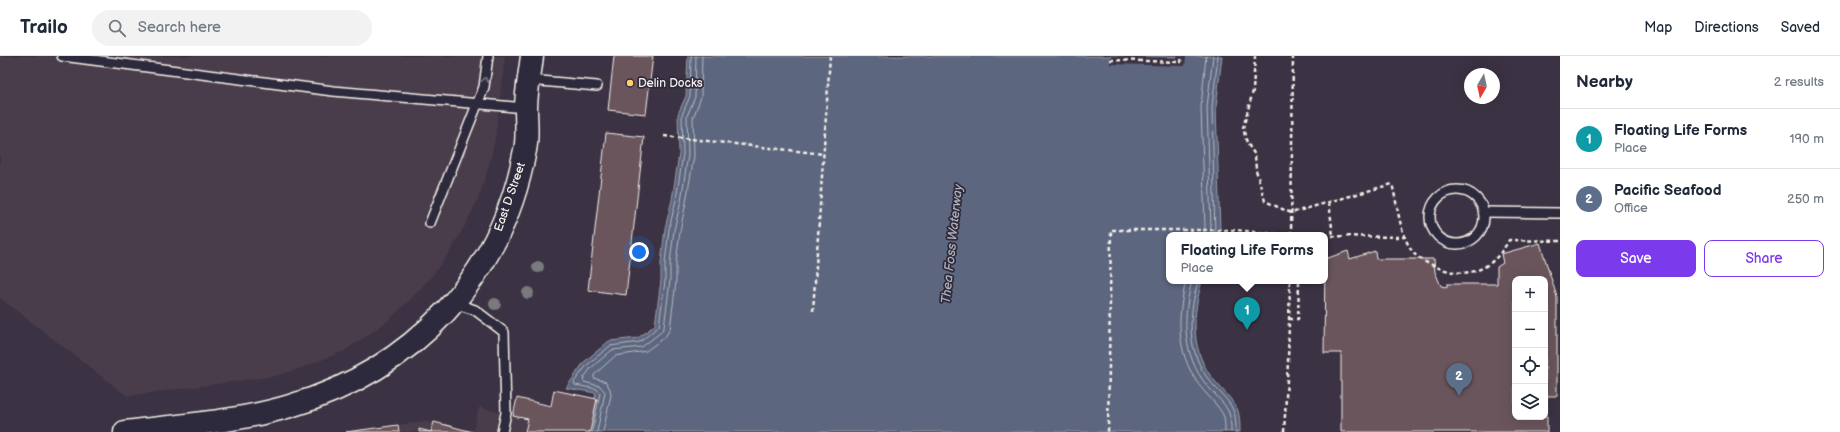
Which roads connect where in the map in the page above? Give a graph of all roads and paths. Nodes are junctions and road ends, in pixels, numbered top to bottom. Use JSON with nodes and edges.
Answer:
{"nodes":[{"id":1,"x":62,"y":56,"type":"edge"},
{"id":2,"x":488,"y":56,"type":"edge"},
{"id":3,"x":532,"y":56,"type":"edge"},
{"id":4,"x":830,"y":56,"type":"edge"},
{"id":5,"x":1182,"y":56,"type":"edge"},
{"id":6,"x":1255,"y":56,"type":"edge"},
{"id":7,"x":1293,"y":56,"type":"edge"},
{"id":8,"x":1110,"y":60,"type":"dead end"},
{"id":9,"x":530,"y":80,"type":"junction"},
{"id":10,"x":597,"y":86,"type":"dead end"},
{"id":11,"x":478,"y":103,"type":"junction"},
{"id":12,"x":526,"y":108,"type":"junction"},
{"id":13,"x":664,"y":136,"type":"dead end"},
{"id":14,"x":824,"y":154,"type":"junction"},
{"id":15,"x":1329,"y":202,"type":"junction"},
{"id":16,"x":1484,"y":212,"type":"junction"},
{"id":17,"x":1290,"y":213,"type":"junction"},
{"id":18,"x":1560,"y":213,"type":"edge"},
{"id":19,"x":430,"y":223,"type":"dead end"},
{"id":20,"x":1255,"y":232,"type":"edge"},
{"id":21,"x":1291,"y":232,"type":"edge"},
{"id":22,"x":1328,"y":236,"type":"edge"},
{"id":23,"x":1333,"y":236,"type":"junction"},
{"id":24,"x":1404,"y":237,"type":"junction"},
{"id":25,"x":1560,"y":241,"type":"edge"},
{"id":26,"x":1290,"y":284,"type":"edge"},
{"id":27,"x":1299,"y":284,"type":"edge"},
{"id":28,"x":454,"y":303,"type":"junction"},
{"id":29,"x":813,"y":311,"type":"dead end"},
{"id":30,"x":1289,"y":319,"type":"junction"},
{"id":31,"x":209,"y":427,"type":"edge"},
{"id":32,"x":125,"y":432,"type":"edge"},
{"id":33,"x":502,"y":432,"type":"edge"},
{"id":34,"x":1108,"y":432,"type":"edge"},
{"id":35,"x":1284,"y":432,"type":"edge"}],
"edges":[{"from":1,"to":11,"type":"lane"},
{"from":11,"to":2,"type":"lane","one_way":true},
{"from":3,"to":9,"type":"street","name":"East D Street"},
{"from":4,"to":14,"type":"path"},
{"from":5,"to":8,"type":"path"},
{"from":6,"to":17,"type":"path"},
{"from":7,"to":17,"type":"path"},
{"from":9,"to":10,"type":"lane"},
{"from":9,"to":12,"type":"street","name":"East D Street"},
{"from":11,"to":12,"type":"lane"},
{"from":11,"to":19,"type":"lane"},
{"from":12,"to":28,"type":"street","name":"East D Street"},
{"from":13,"to":14,"type":"path"},
{"from":14,"to":29,"type":"path"},
{"from":15,"to":17,"type":"path"},
{"from":15,"to":23,"type":"path"},
{"from":15,"to":24,"type":"path"},
{"from":16,"to":16,"type":"lane"},
{"from":16,"to":18,"type":"lane"},
{"from":17,"to":21,"type":"path"},
{"from":20,"to":34,"type":"path"},
{"from":22,"to":23,"type":"path"},
{"from":23,"to":24,"type":"path"},
{"from":24,"to":25,"type":"path"},
{"from":26,"to":30,"type":"path"},
{"from":27,"to":30,"type":"path"},
{"from":28,"to":31,"type":"street","name":"East D Street"},
{"from":28,"to":33,"type":"lane"},
{"from":30,"to":35,"type":"path"},
{"from":31,"to":32,"type":"street","name":"East D Street"}]}
